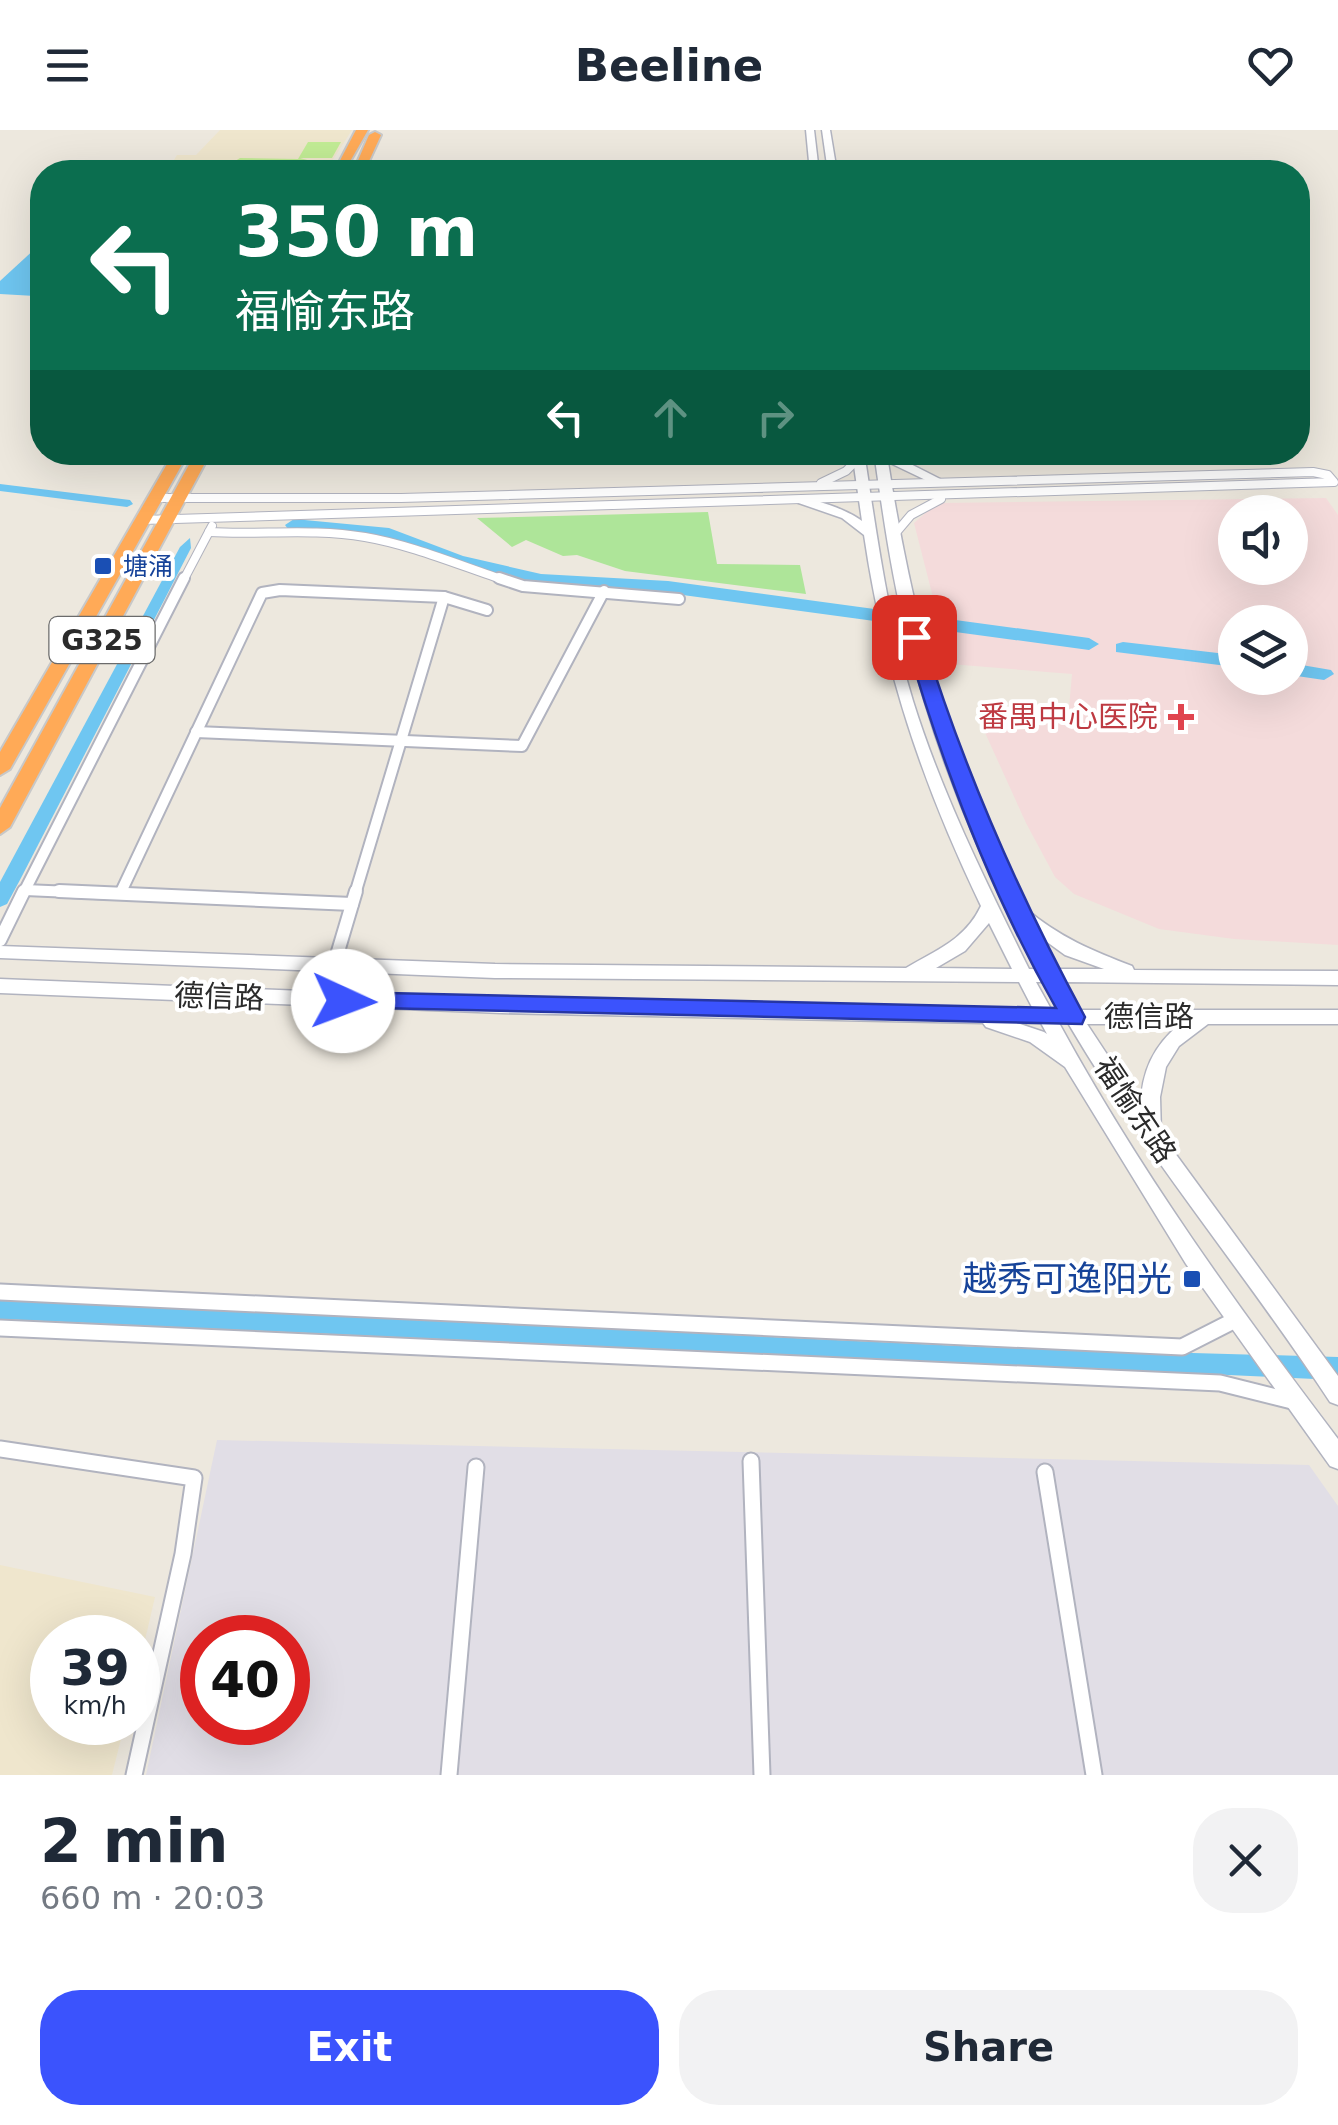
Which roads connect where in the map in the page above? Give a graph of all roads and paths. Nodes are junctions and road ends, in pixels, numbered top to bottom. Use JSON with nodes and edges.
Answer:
{"nodes":[{"id":1,"x":362,"y":130,"type":"edge"},
{"id":2,"x":377,"y":130,"type":"edge"},
{"id":3,"x":810,"y":135,"type":"edge"},
{"id":4,"x":827,"y":135,"type":"edge"},
{"id":5,"x":346,"y":160,"type":"edge"},
{"id":6,"x":363,"y":160,"type":"edge"},
{"id":7,"x":813,"y":160,"type":"edge"},
{"id":8,"x":831,"y":160,"type":"edge"},
{"id":9,"x":174,"y":465,"type":"edge"},
{"id":10,"x":197,"y":465,"type":"edge"},
{"id":11,"x":847,"y":465,"type":"edge"},
{"id":12,"x":860,"y":465,"type":"edge"},
{"id":13,"x":882,"y":465,"type":"edge"},
{"id":14,"x":904,"y":465,"type":"edge"},
{"id":15,"x":166,"y":479,"type":"junction"},
{"id":16,"x":190,"y":479,"type":"junction"},
{"id":17,"x":940,"y":482,"type":"junction"},
{"id":18,"x":807,"y":486,"type":"junction"},
{"id":19,"x":864,"y":490,"type":"junction"},
{"id":20,"x":886,"y":490,"type":"junction"},
{"id":21,"x":953,"y":495,"type":"junction"},
{"id":22,"x":155,"y":498,"type":"junction"},
{"id":23,"x":179,"y":498,"type":"junction"},
{"id":24,"x":217,"y":498,"type":"junction"},
{"id":25,"x":793,"y":499,"type":"junction"},
{"id":26,"x":214,"y":517,"type":"junction"},
{"id":27,"x":168,"y":519,"type":"junction"},
{"id":28,"x":142,"y":520,"type":"junction"},
{"id":29,"x":209,"y":532,"type":"junction"},
{"id":30,"x":132,"y":539,"type":"junction"},
{"id":31,"x":157,"y":539,"type":"junction"},
{"id":32,"x":872,"y":539,"type":"junction"},
{"id":33,"x":895,"y":539,"type":"junction"},
{"id":34,"x":604,"y":591,"type":"junction"},
{"id":35,"x":444,"y":597,"type":"junction"},
{"id":36,"x":678,"y":599,"type":"dead end"},
{"id":37,"x":488,"y":610,"type":"dead end"},
{"id":38,"x":196,"y":732,"type":"junction"},
{"id":39,"x":401,"y":742,"type":"junction"},
{"id":40,"x":0,"y":769,"type":"edge"},
{"id":41,"x":0,"y":828,"type":"edge"},
{"id":42,"x":25,"y":890,"type":"junction"},
{"id":43,"x":120,"y":894,"type":"junction"},
{"id":44,"x":352,"y":904,"type":"junction"},
{"id":45,"x":989,"y":906,"type":"junction"},
{"id":46,"x":1018,"y":910,"type":"junction"},
{"id":47,"x":0,"y":940,"type":"edge"},
{"id":48,"x":0,"y":952,"type":"edge"},
{"id":49,"x":334,"y":966,"type":"junction"},
{"id":50,"x":905,"y":975,"type":"junction"},
{"id":51,"x":1023,"y":976,"type":"junction"},
{"id":52,"x":1050,"y":976,"type":"junction"},
{"id":53,"x":1145,"y":977,"type":"junction"},
{"id":54,"x":1338,"y":978,"type":"edge"},
{"id":55,"x":0,"y":986,"type":"edge"},
{"id":56,"x":958,"y":1016,"type":"junction"},
{"id":57,"x":1046,"y":1016,"type":"junction"},
{"id":58,"x":1074,"y":1017,"type":"junction"},
{"id":59,"x":1205,"y":1018,"type":"junction"},
{"id":60,"x":1338,"y":1018,"type":"edge"},
{"id":61,"x":1077,"y":1071,"type":"junction"},
{"id":62,"x":1153,"y":1138,"type":"junction"},
{"id":63,"x":0,"y":1292,"type":"edge"},
{"id":64,"x":1237,"y":1319,"type":"junction"},
{"id":65,"x":0,"y":1328,"type":"edge"},
{"id":66,"x":1335,"y":1390,"type":"edge"},
{"id":67,"x":1290,"y":1394,"type":"junction"},
{"id":68,"x":0,"y":1450,"type":"edge"},
{"id":69,"x":1338,"y":1458,"type":"edge"},
{"id":70,"x":751,"y":1460,"type":"dead end"},
{"id":71,"x":476,"y":1467,"type":"dead end"},
{"id":72,"x":1045,"y":1472,"type":"dead end"},
{"id":73,"x":134,"y":1775,"type":"edge"},
{"id":74,"x":449,"y":1775,"type":"edge"},
{"id":75,"x":762,"y":1775,"type":"edge"},
{"id":76,"x":1094,"y":1775,"type":"edge"}],
"edges":[{"from":1,"to":5,"type":"highway"},
{"from":2,"to":6,"type":"highway"},
{"from":3,"to":4,"type":"street"},
{"from":3,"to":7,"type":"street"},
{"from":4,"to":8,"type":"street"},
{"from":9,"to":15,"type":"highway","number":"G325"},
{"from":10,"to":16,"type":"highway","number":"G325"},
{"from":11,"to":18,"type":"street"},
{"from":12,"to":19,"type":"street","name":"福愉东路"},
{"from":13,"to":20,"type":"street","name":"福愉东路"},
{"from":14,"to":17,"type":"street"},
{"from":15,"to":16,"type":"highway"},
{"from":15,"to":22,"type":"highway","number":"G325"},
{"from":16,"to":23,"type":"highway","number":"G325"},
{"from":17,"to":20,"type":"street"},
{"from":17,"to":21,"type":"street"},
{"from":18,"to":19,"type":"street"},
{"from":18,"to":24,"type":"street"},
{"from":19,"to":20,"type":"street"},
{"from":19,"to":25,"type":"street"},
{"from":19,"to":32,"type":"street","name":"福愉东路"},
{"from":20,"to":21,"type":"street"},
{"from":20,"to":33,"type":"street","name":"福愉东路"},
{"from":21,"to":33,"type":"street"},
{"from":22,"to":23,"type":"street"},
{"from":22,"to":28,"type":"highway","number":"G325"},
{"from":23,"to":24,"type":"street"},
{"from":23,"to":27,"type":"highway","number":"G325"},
{"from":24,"to":26,"type":"street"},
{"from":25,"to":26,"type":"street"},
{"from":25,"to":32,"type":"street"},
{"from":26,"to":27,"type":"street"},
{"from":26,"to":29,"type":"street"},
{"from":27,"to":28,"type":"street"},
{"from":27,"to":31,"type":"highway","number":"G325"},
{"from":28,"to":30,"type":"highway","number":"G325"},
{"from":29,"to":34,"type":"street"},
{"from":29,"to":42,"type":"street"},
{"from":30,"to":31,"type":"highway"},
{"from":30,"to":40,"type":"highway","number":"G325"},
{"from":31,"to":41,"type":"highway","number":"G325"},
{"from":32,"to":33,"type":"street"},
{"from":32,"to":45,"type":"street","name":"福愉东路"},
{"from":33,"to":46,"type":"street","name":"福愉东路"},
{"from":34,"to":36,"type":"street"},
{"from":34,"to":39,"type":"street"},
{"from":35,"to":37,"type":"street"},
{"from":35,"to":38,"type":"street"},
{"from":35,"to":39,"type":"street"},
{"from":38,"to":39,"type":"street"},
{"from":38,"to":43,"type":"street"},
{"from":39,"to":44,"type":"street"},
{"from":42,"to":43,"type":"street"},
{"from":42,"to":47,"type":"street"},
{"from":43,"to":44,"type":"street"},
{"from":44,"to":49,"type":"street"},
{"from":45,"to":50,"type":"street"},
{"from":45,"to":51,"type":"street","name":"福愉东路"},
{"from":46,"to":52,"type":"street","name":"福愉东路"},
{"from":46,"to":53,"type":"street"},
{"from":48,"to":49,"type":"street","name":"德信路"},
{"from":49,"to":50,"type":"street","name":"德信路"},
{"from":50,"to":51,"type":"street","name":"德信路"},
{"from":51,"to":52,"type":"street","name":"德信路"},
{"from":51,"to":57,"type":"street","name":"福愉东路"},
{"from":52,"to":53,"type":"street","name":"德信路"},
{"from":52,"to":58,"type":"street","name":"福愉东路"},
{"from":53,"to":54,"type":"street","name":"德信路"},
{"from":55,"to":56,"type":"street","name":"德信路"},
{"from":56,"to":57,"type":"street","name":"德信路"},
{"from":56,"to":61,"type":"street"},
{"from":57,"to":58,"type":"street","name":"德信路"},
{"from":57,"to":61,"type":"street","name":"福愉东路"},
{"from":58,"to":59,"type":"street","name":"德信路"},
{"from":58,"to":62,"type":"street","name":"福愉东路"},
{"from":59,"to":60,"type":"street","name":"德信路"},
{"from":59,"to":62,"type":"street"},
{"from":61,"to":64,"type":"street","name":"福愉东路"},
{"from":62,"to":66,"type":"street","name":"福愉东路"},
{"from":63,"to":64,"type":"street"},
{"from":64,"to":67,"type":"street","name":"福愉东路"},
{"from":65,"to":67,"type":"street"},
{"from":67,"to":69,"type":"street","name":"福愉东路"},
{"from":68,"to":73,"type":"street"},
{"from":70,"to":75,"type":"street"},
{"from":71,"to":74,"type":"street"},
{"from":72,"to":76,"type":"street"}]}
